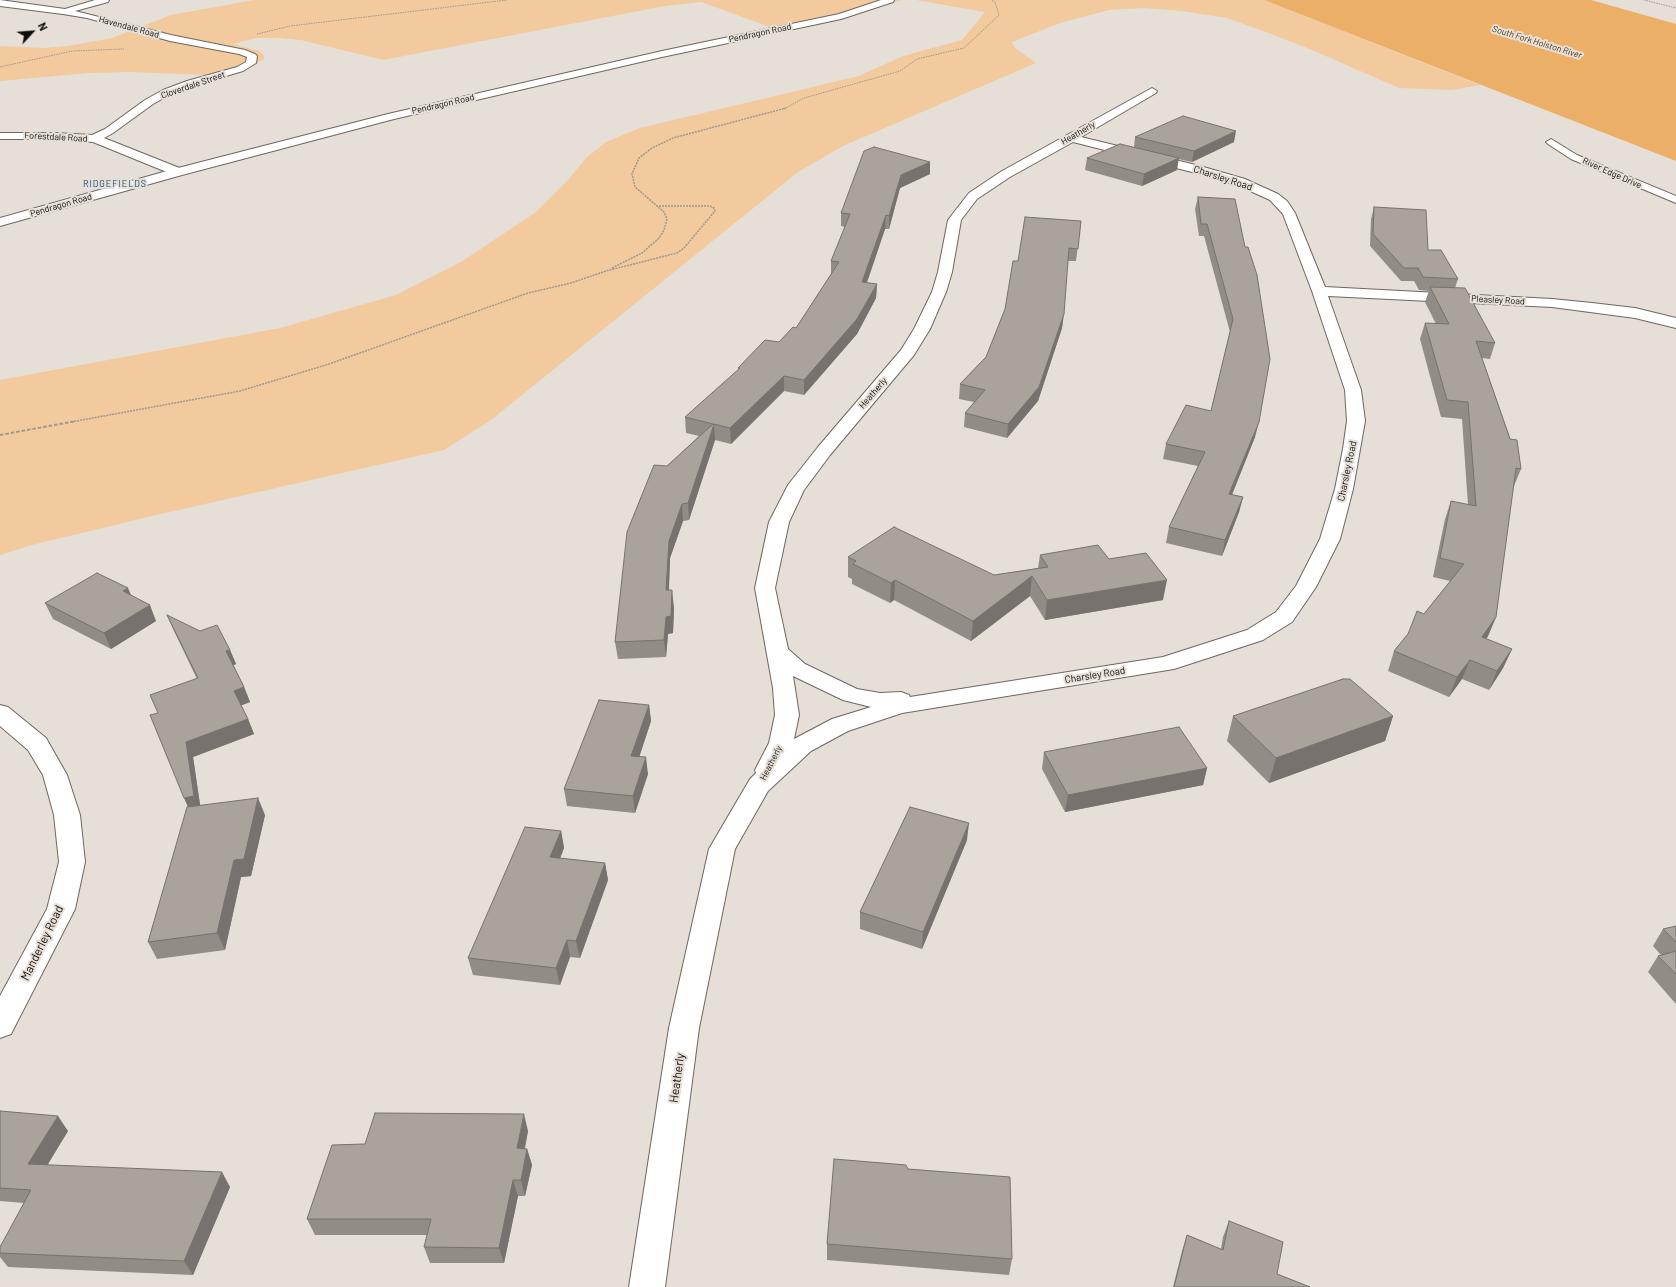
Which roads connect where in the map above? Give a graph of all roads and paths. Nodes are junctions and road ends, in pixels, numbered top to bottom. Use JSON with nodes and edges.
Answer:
{"nodes":[{"id":1,"x":105,"y":0,"type":"edge"},
{"id":2,"x":890,"y":0,"type":"edge"},
{"id":3,"x":991,"y":0,"type":"edge"},
{"id":4,"x":1644,"y":0,"type":"edge"},
{"id":5,"x":0,"y":3,"type":"edge"},
{"id":6,"x":1676,"y":8,"type":"edge"},
{"id":7,"x":63,"y":11,"type":"junction"},
{"id":8,"x":253,"y":60,"type":"joint"},
{"id":9,"x":1152,"y":91,"type":"dead end"},
{"id":10,"x":0,"y":136,"type":"edge"},
{"id":11,"x":1071,"y":138,"type":"junction"},
{"id":12,"x":94,"y":139,"type":"junction"},
{"id":13,"x":1551,"y":142,"type":"dead end"},
{"id":14,"x":178,"y":172,"type":"junction"},
{"id":15,"x":1676,"y":200,"type":"edge"},
{"id":16,"x":657,"y":206,"type":"junction"},
{"id":17,"x":0,"y":222,"type":"edge"},
{"id":18,"x":606,"y":271,"type":"junction"},
{"id":19,"x":1319,"y":291,"type":"junction"},
{"id":20,"x":1676,"y":323,"type":"edge"},
{"id":21,"x":0,"y":435,"type":"edge"},
{"id":22,"x":777,"y":652,"type":"junction"},
{"id":23,"x":952,"y":698,"type":"junction"},
{"id":24,"x":0,"y":713,"type":"edge"},
{"id":25,"x":759,"y":785,"type":"junction"},
{"id":26,"x":0,"y":1025,"type":"edge"},
{"id":27,"x":647,"y":1287,"type":"edge"}],
"edges":[{"from":1,"to":7,"type":"street"},
{"from":2,"to":14,"type":"street","name":"Pendragon Road"},
{"from":3,"to":16,"type":"path"},
{"from":4,"to":6,"type":"path"},
{"from":5,"to":7,"type":"street","name":"Havendale Road"},
{"from":7,"to":8,"type":"street","name":"Havendale Road"},
{"from":8,"to":12,"type":"street","name":"Cloverdale Street"},
{"from":9,"to":11,"type":"street","name":"Heatherly"},
{"from":10,"to":12,"type":"street","name":"Forestdale Road"},
{"from":11,"to":19,"type":"street","name":"Charsley Road"},
{"from":11,"to":22,"type":"street","name":"Heatherly"},
{"from":12,"to":14,"type":"street","name":"Forestdale Road"},
{"from":13,"to":15,"type":"lane","name":"River Edge Drive"},
{"from":14,"to":17,"type":"street","name":"Pendragon Road"},
{"from":16,"to":18,"type":"path"},
{"from":16,"to":18,"type":"path"},
{"from":18,"to":21,"type":"path"},
{"from":19,"to":20,"type":"street","name":"Pleasley Road"},
{"from":19,"to":23,"type":"street","name":"Charsley Road"},
{"from":22,"to":23,"type":"street"},
{"from":22,"to":25,"type":"street","name":"Heatherly"},
{"from":23,"to":25,"type":"street","name":"Heatherly"},
{"from":24,"to":26,"type":"street","name":"Manderley Road"},
{"from":25,"to":27,"type":"street","name":"Heatherly"}]}
